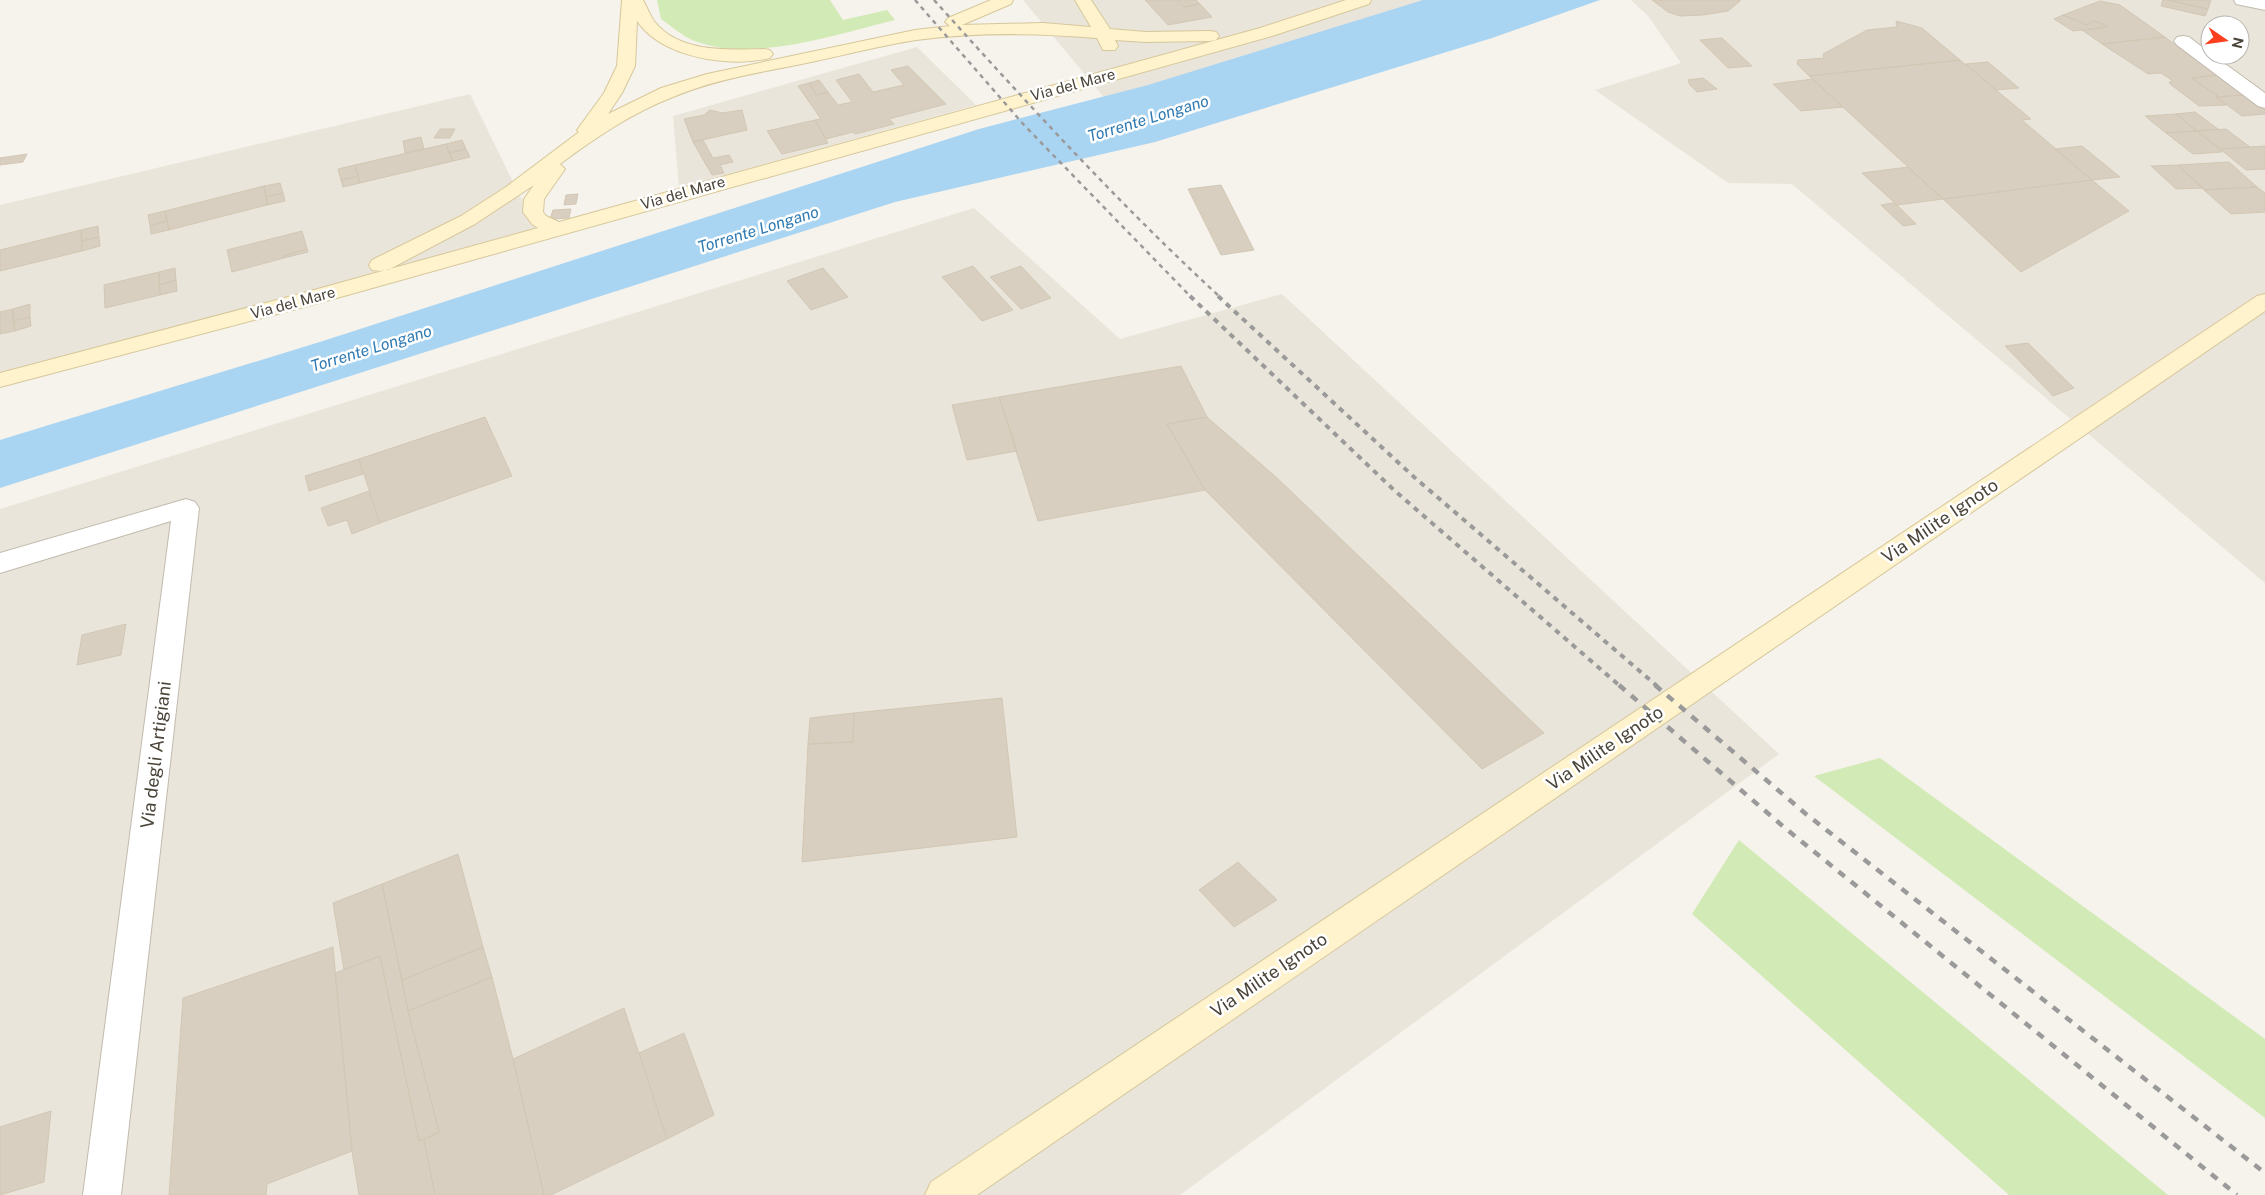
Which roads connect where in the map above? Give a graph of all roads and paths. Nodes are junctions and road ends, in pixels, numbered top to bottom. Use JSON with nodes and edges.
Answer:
{"nodes":[{"id":1,"x":630,"y":0,"type":"edge"},
{"id":2,"x":635,"y":0,"type":"edge"},
{"id":3,"x":1005,"y":0,"type":"edge"},
{"id":4,"x":1083,"y":0,"type":"edge"},
{"id":5,"x":1363,"y":0,"type":"edge"},
{"id":6,"x":2242,"y":0,"type":"edge"},
{"id":7,"x":2265,"y":5,"type":"edge"},
{"id":8,"x":1266,"y":32,"type":"junction"},
{"id":9,"x":1104,"y":33,"type":"junction"},
{"id":10,"x":914,"y":35,"type":"junction"},
{"id":11,"x":2182,"y":41,"type":"dead end"},
{"id":12,"x":836,"y":50,"type":"junction"},
{"id":13,"x":1101,"y":77,"type":"junction"},
{"id":14,"x":2265,"y":102,"type":"edge"},
{"id":15,"x":581,"y":138,"type":"junction"},
{"id":16,"x":557,"y":229,"type":"junction"},
{"id":17,"x":311,"y":298,"type":"junction"},
{"id":18,"x":2265,"y":301,"type":"edge"},
{"id":19,"x":0,"y":380,"type":"edge"},
{"id":20,"x":0,"y":563,"type":"edge"},
{"id":21,"x":102,"y":1195,"type":"edge"},
{"id":22,"x":944,"y":1195,"type":"edge"}],
"edges":[{"from":1,"to":15,"type":"street"},
{"from":2,"to":12,"type":"street"},
{"from":3,"to":10,"type":"street"},
{"from":4,"to":9,"type":"street"},
{"from":5,"to":8,"type":"street","name":"Via del Mare"},
{"from":6,"to":7,"type":"street"},
{"from":8,"to":9,"type":"street"},
{"from":8,"to":13,"type":"street","name":"Via del Mare"},
{"from":9,"to":10,"type":"street"},
{"from":9,"to":13,"type":"street"},
{"from":10,"to":12,"type":"street"},
{"from":11,"to":14,"type":"street"},
{"from":12,"to":15,"type":"street"},
{"from":13,"to":16,"type":"street","name":"Via del Mare"},
{"from":15,"to":16,"type":"street"},
{"from":15,"to":17,"type":"street"},
{"from":16,"to":17,"type":"street","name":"Via del Mare"},
{"from":17,"to":19,"type":"street","name":"Via del Mare"},
{"from":18,"to":22,"type":"street","name":"Via Milite Ignoto"},
{"from":20,"to":21,"type":"street","name":"Via degli Artigiani"}]}
